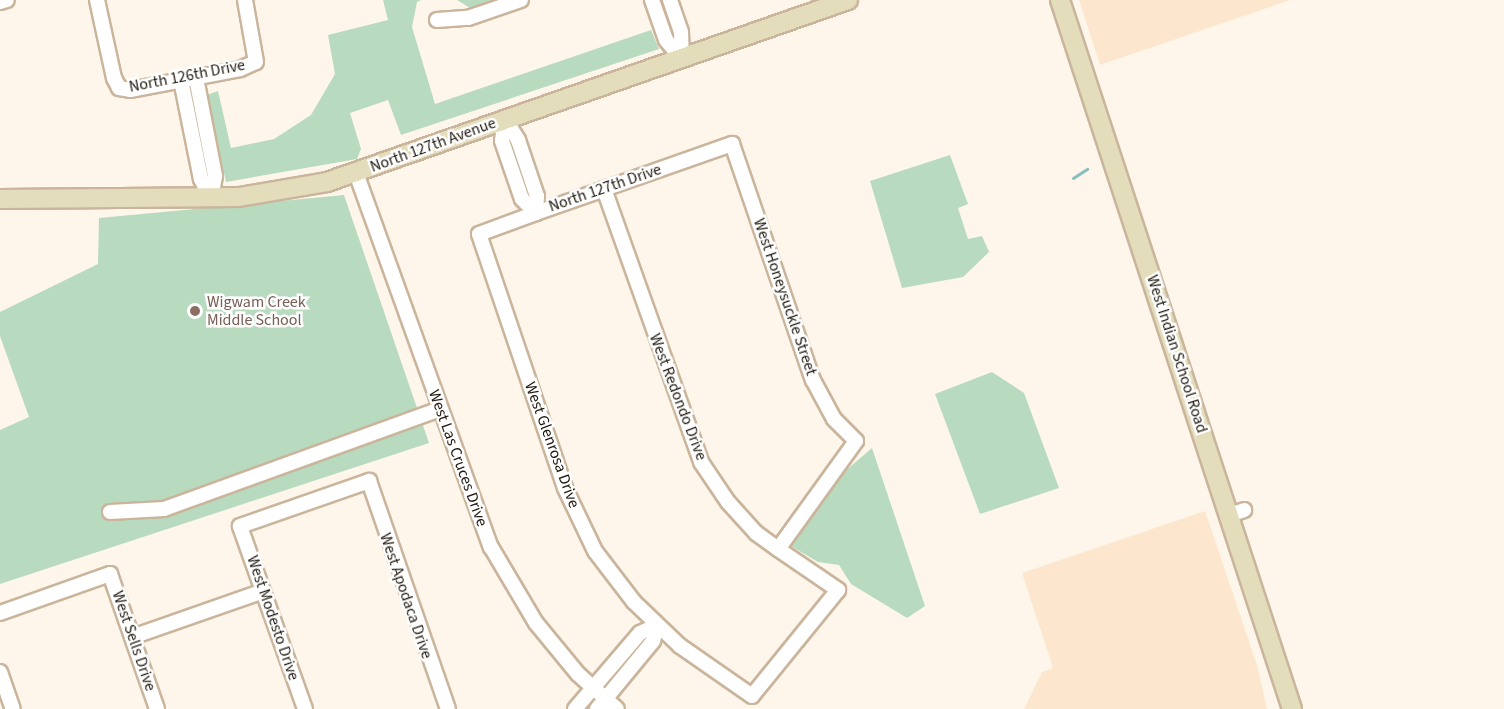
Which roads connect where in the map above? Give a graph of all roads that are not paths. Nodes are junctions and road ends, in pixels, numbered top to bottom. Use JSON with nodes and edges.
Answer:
{"nodes":[{"id":1,"x":7,"y":0,"type":"edge"},
{"id":2,"x":97,"y":0,"type":"edge"},
{"id":3,"x":245,"y":0,"type":"edge"},
{"id":4,"x":521,"y":0,"type":"edge"},
{"id":5,"x":652,"y":0,"type":"edge"},
{"id":6,"x":670,"y":0,"type":"edge"},
{"id":7,"x":848,"y":0,"type":"edge"},
{"id":8,"x":1060,"y":0,"type":"edge"},
{"id":9,"x":0,"y":2,"type":"edge"},
{"id":10,"x":437,"y":20,"type":"dead end"},
{"id":11,"x":682,"y":59,"type":"junction"},
{"id":12,"x":196,"y":78,"type":"junction"},
{"id":13,"x":181,"y":80,"type":"junction"},
{"id":14,"x":505,"y":119,"type":"junction"},
{"id":15,"x":732,"y":144,"type":"joint"},
{"id":16,"x":356,"y":173,"type":"junction"},
{"id":17,"x":604,"y":189,"type":"junction"},
{"id":18,"x":0,"y":199,"type":"edge"},
{"id":19,"x":211,"y":199,"type":"junction"},
{"id":20,"x":536,"y":213,"type":"junction"},
{"id":21,"x":479,"y":234,"type":"joint"},
{"id":22,"x":440,"y":409,"type":"junction"},
{"id":23,"x":369,"y":481,"type":"joint"},
{"id":24,"x":110,"y":512,"type":"dead end"},
{"id":25,"x":778,"y":549,"type":"junction"},
{"id":26,"x":263,"y":591,"type":"junction"},
{"id":27,"x":0,"y":613,"type":"edge"},
{"id":28,"x":657,"y":625,"type":"junction"},
{"id":29,"x":132,"y":637,"type":"junction"},
{"id":30,"x":0,"y":672,"type":"edge"},
{"id":31,"x":593,"y":688,"type":"junction"},
{"id":32,"x":752,"y":696,"type":"joint"},
{"id":33,"x":601,"y":704,"type":"edge"},
{"id":34,"x":13,"y":709,"type":"edge"},
{"id":35,"x":158,"y":709,"type":"edge"},
{"id":36,"x":305,"y":709,"type":"edge"},
{"id":37,"x":448,"y":709,"type":"edge"},
{"id":38,"x":575,"y":709,"type":"edge"},
{"id":39,"x":617,"y":709,"type":"edge"},
{"id":40,"x":1292,"y":709,"type":"edge"}],
"edges":[{"from":1,"to":9,"type":"street"},
{"from":2,"to":13,"type":"street","name":"North 126th Drive"},
{"from":3,"to":12,"type":"street","name":"North 126th Drive"},
{"from":4,"to":10,"type":"street"},
{"from":5,"to":11,"type":"street"},
{"from":6,"to":11,"type":"street"},
{"from":7,"to":11,"type":"street","name":"North 127th Avenue"},
{"from":8,"to":40,"type":"street","name":"West Indian School Road"},
{"from":11,"to":14,"type":"street","name":"North 127th Avenue"},
{"from":12,"to":13,"type":"street","name":"North 126th Drive"},
{"from":12,"to":19,"type":"street"},
{"from":13,"to":19,"type":"street"},
{"from":14,"to":16,"type":"street","name":"North 127th Avenue"},
{"from":14,"to":20,"type":"street"},
{"from":15,"to":17,"type":"street","name":"North 127th Drive"},
{"from":15,"to":25,"type":"street","name":"West Honeysuckle Street"},
{"from":16,"to":19,"type":"street","name":"North 127th Avenue"},
{"from":16,"to":22,"type":"street","name":"West Las Cruces Drive"},
{"from":17,"to":20,"type":"street","name":"North 127th Drive"},
{"from":17,"to":25,"type":"street","name":"West Redondo Drive"},
{"from":18,"to":19,"type":"street","name":"North 127th Avenue"},
{"from":20,"to":21,"type":"street","name":"North 127th Drive"},
{"from":21,"to":28,"type":"street","name":"West Glenrosa Drive"},
{"from":22,"to":24,"type":"street"},
{"from":22,"to":31,"type":"street","name":"West Las Cruces Drive"},
{"from":23,"to":26,"type":"street","name":"West Modesto Drive"},
{"from":23,"to":37,"type":"street","name":"West Apodaca Drive"},
{"from":25,"to":32,"type":"street","name":"West Redondo Drive"},
{"from":26,"to":29,"type":"street"},
{"from":26,"to":36,"type":"street","name":"West Modesto Drive"},
{"from":27,"to":29,"type":"street","name":"West Sells Drive"},
{"from":28,"to":31,"type":"street"},
{"from":28,"to":32,"type":"street","name":"West Glenrosa Drive"},
{"from":28,"to":33,"type":"street"},
{"from":29,"to":35,"type":"street","name":"West Sells Drive"},
{"from":30,"to":34,"type":"street"},
{"from":31,"to":33,"type":"street","name":"West Las Cruces Drive"},
{"from":31,"to":38,"type":"street"},
{"from":33,"to":39,"type":"street","name":"West Las Cruces Drive"}]}
